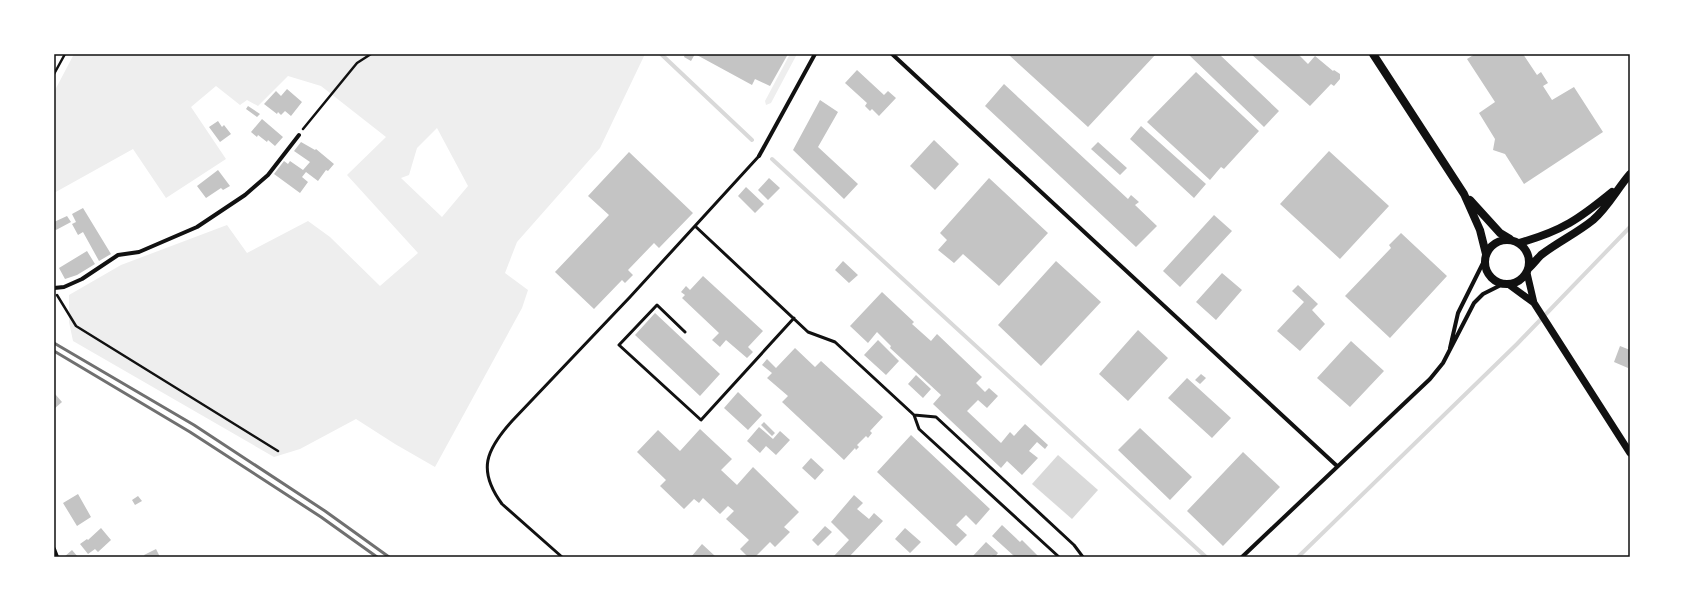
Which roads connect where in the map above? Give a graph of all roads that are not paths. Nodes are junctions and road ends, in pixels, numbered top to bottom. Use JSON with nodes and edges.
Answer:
{"nodes":[{"id":1,"x":815,"y":54,"type":"edge"},
{"id":2,"x":892,"y":54,"type":"edge"},
{"id":3,"x":1373,"y":54,"type":"edge"},
{"id":4,"x":299,"y":135,"type":"road end"},
{"id":5,"x":759,"y":156,"type":"joint"},
{"id":6,"x":1630,"y":174,"type":"edge"},
{"id":7,"x":1618,"y":188,"type":"junction"},
{"id":8,"x":1464,"y":194,"type":"junction"},
{"id":9,"x":696,"y":226,"type":"junction"},
{"id":10,"x":1515,"y":241,"type":"junction"},
{"id":11,"x":1485,"y":256,"type":"junction"},
{"id":12,"x":1528,"y":271,"type":"junction"},
{"id":13,"x":1505,"y":284,"type":"junction"},
{"id":14,"x":54,"y":288,"type":"edge"},
{"id":15,"x":1534,"y":304,"type":"junction"},
{"id":16,"x":794,"y":318,"type":"junction"},
{"id":17,"x":685,"y":332,"type":"dead end"},
{"id":18,"x":1449,"y":352,"type":"junction"},
{"id":19,"x":914,"y":415,"type":"junction"},
{"id":20,"x":1630,"y":453,"type":"edge"},
{"id":21,"x":1338,"y":466,"type":"junction"},
{"id":22,"x":54,"y":549,"type":"edge"},
{"id":23,"x":56,"y":557,"type":"edge"},
{"id":24,"x":562,"y":557,"type":"edge"},
{"id":25,"x":1059,"y":557,"type":"edge"},
{"id":26,"x":1083,"y":557,"type":"edge"},
{"id":27,"x":1242,"y":557,"type":"edge"}],
"edges":[{"from":1,"to":5,"type":"street"},
{"from":2,"to":21,"type":"street"},
{"from":3,"to":8,"type":"main road"},
{"from":4,"to":14,"type":"street"},
{"from":5,"to":9,"type":"lane"},
{"from":6,"to":7,"type":"main road"},
{"from":7,"to":10,"type":"main road"},
{"from":7,"to":12,"type":"main road"},
{"from":8,"to":10,"type":"main road"},
{"from":8,"to":11,"type":"main road"},
{"from":9,"to":16,"type":"lane"},
{"from":9,"to":24,"type":"lane"},
{"from":10,"to":11,"type":"main road"},
{"from":10,"to":12,"type":"main road"},
{"from":11,"to":13,"type":"main road"},
{"from":11,"to":18,"type":"street"},
{"from":12,"to":13,"type":"main road"},
{"from":12,"to":15,"type":"street"},
{"from":13,"to":15,"type":"street"},
{"from":13,"to":18,"type":"street"},
{"from":15,"to":20,"type":"street"},
{"from":16,"to":17,"type":"lane"},
{"from":16,"to":19,"type":"lane"},
{"from":18,"to":21,"type":"street"},
{"from":19,"to":25,"type":"lane"},
{"from":19,"to":26,"type":"lane"},
{"from":21,"to":27,"type":"street"},
{"from":22,"to":23,"type":"street"}]}
